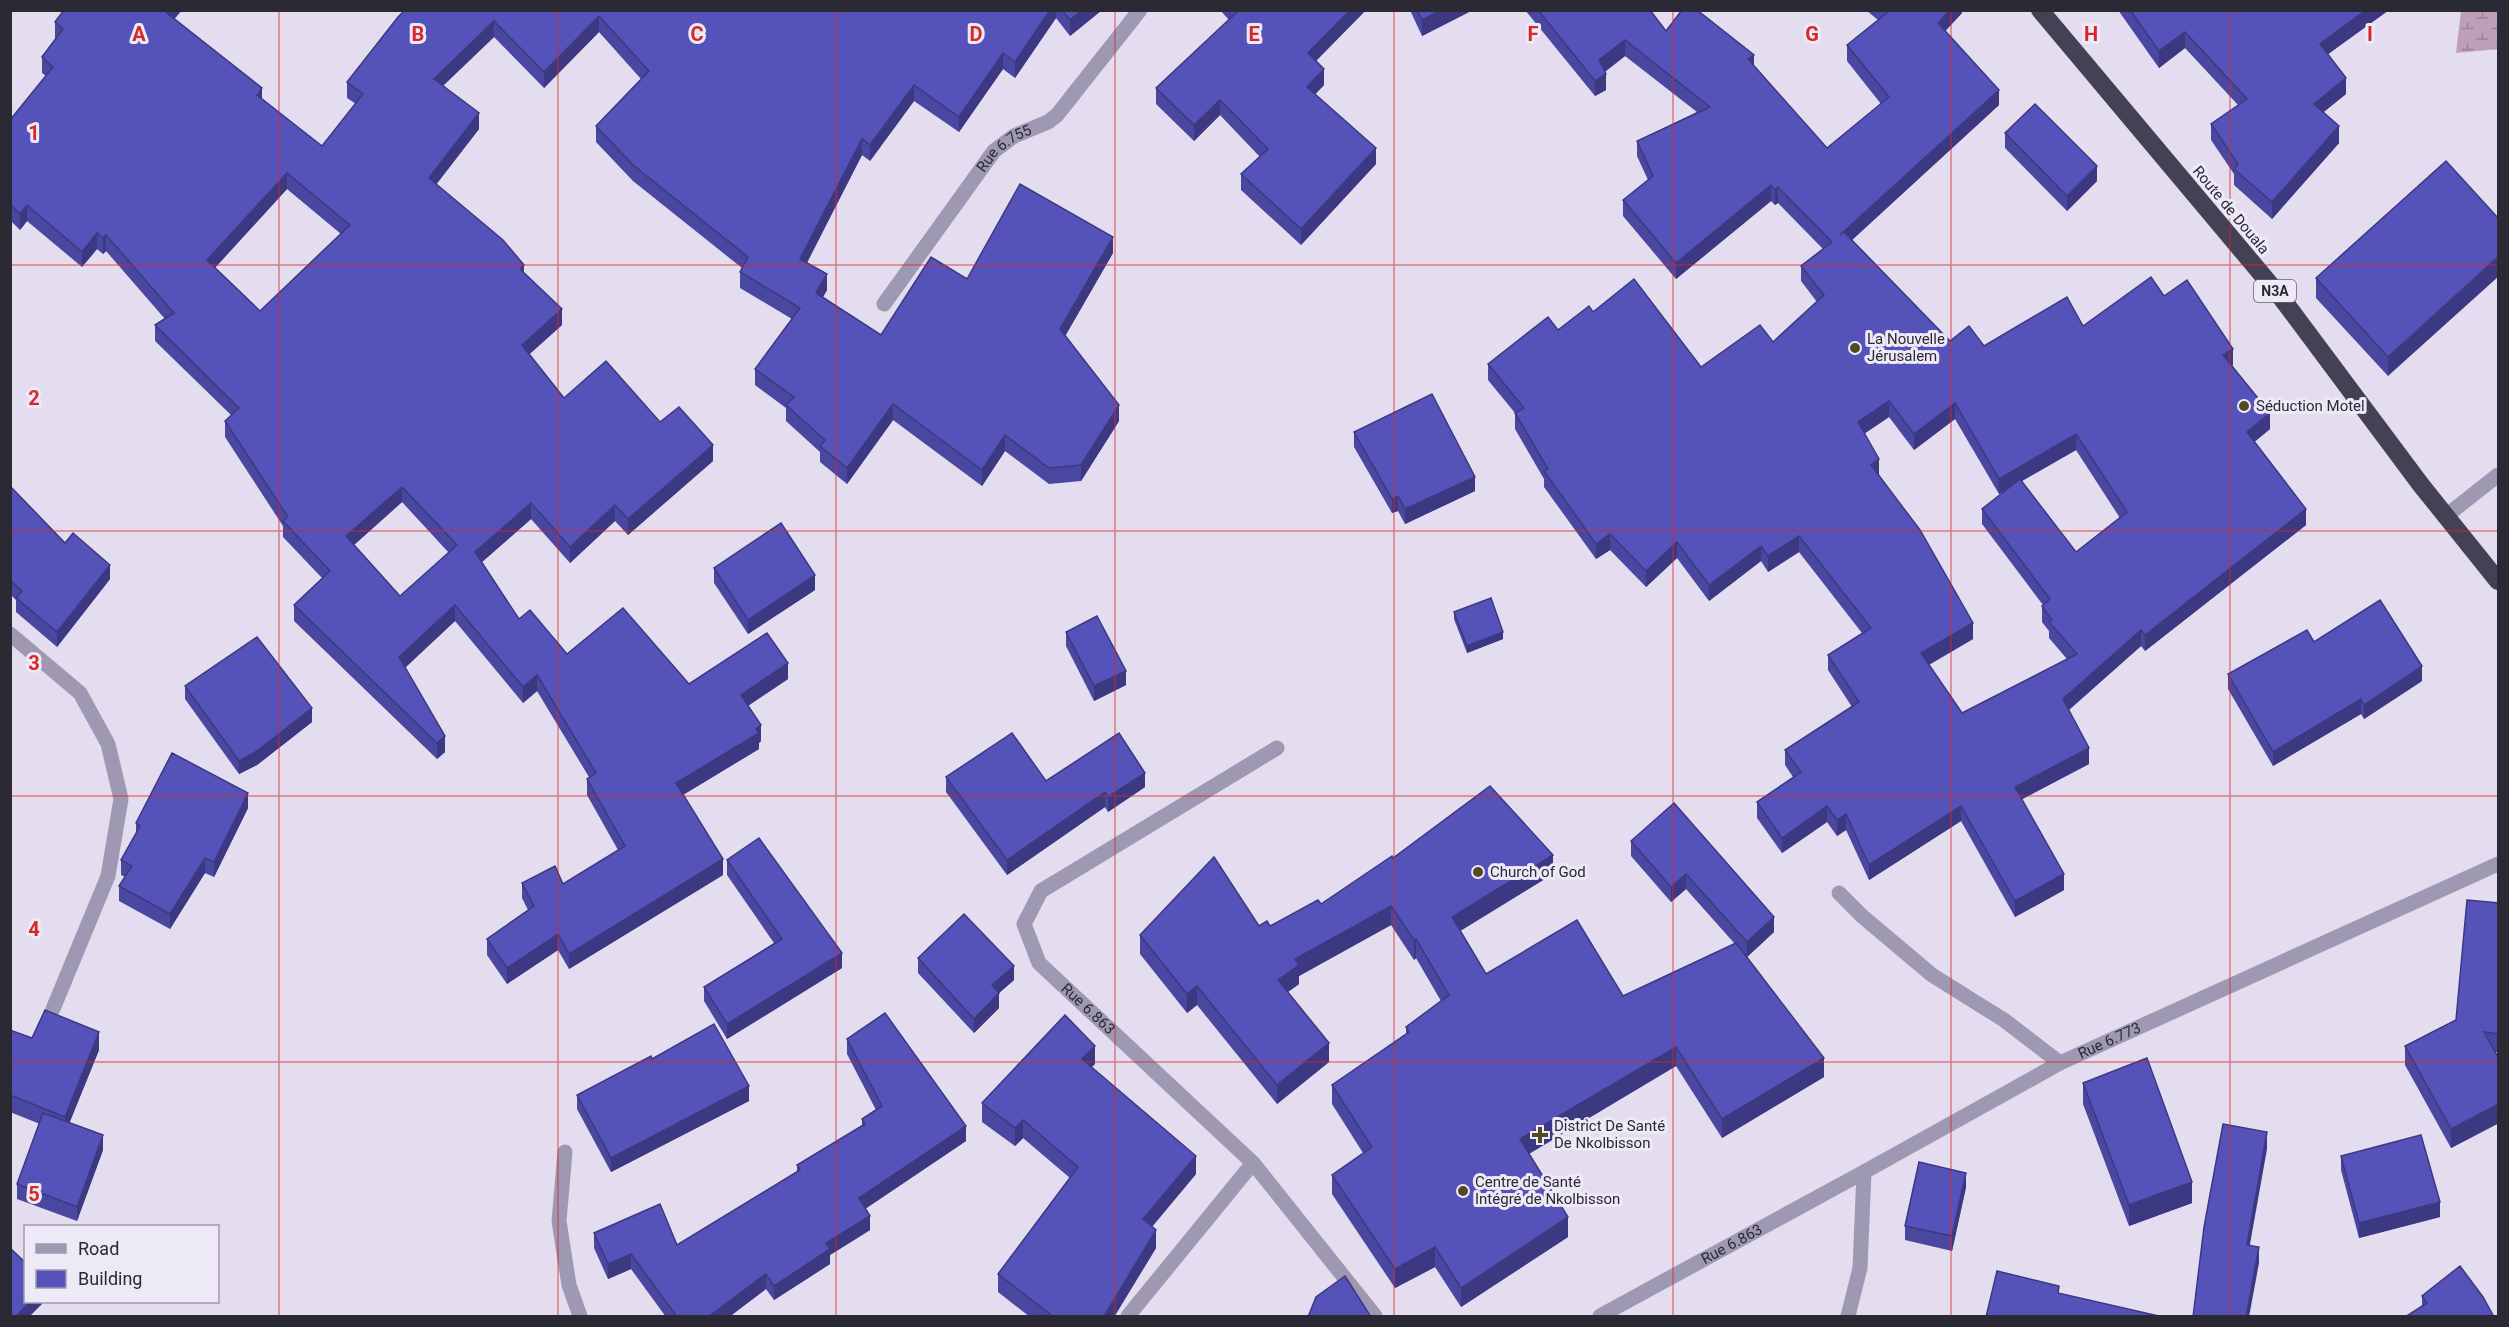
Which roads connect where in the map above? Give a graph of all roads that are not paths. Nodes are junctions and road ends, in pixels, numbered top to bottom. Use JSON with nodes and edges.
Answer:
{"nodes":[{"id":1,"x":1140,"y":10,"type":"edge"},
{"id":2,"x":2040,"y":10,"type":"edge"},
{"id":3,"x":884,"y":304,"type":"dead end"},
{"id":4,"x":2499,"y":475,"type":"edge"},
{"id":5,"x":2446,"y":516,"type":"junction"},
{"id":6,"x":2499,"y":581,"type":"edge"},
{"id":7,"x":10,"y":634,"type":"edge"},
{"id":8,"x":1277,"y":748,"type":"dead end"},
{"id":9,"x":2499,"y":864,"type":"edge"},
{"id":10,"x":1839,"y":893,"type":"dead end"},
{"id":11,"x":53,"y":1009,"type":"dead end"},
{"id":12,"x":2060,"y":1062,"type":"junction"},
{"id":13,"x":565,"y":1152,"type":"dead end"},
{"id":14,"x":1252,"y":1163,"type":"junction"},
{"id":15,"x":1864,"y":1172,"type":"junction"},
{"id":16,"x":580,"y":1317,"type":"edge"},
{"id":17,"x":1128,"y":1317,"type":"edge"},
{"id":18,"x":1375,"y":1317,"type":"edge"},
{"id":19,"x":1600,"y":1317,"type":"edge"},
{"id":20,"x":1848,"y":1317,"type":"edge"}],
"edges":[{"from":1,"to":3,"type":"street","name":"Rue 6.755"},
{"from":2,"to":5,"type":"highway","name":"Route de Douala","number":"N3A"},
{"from":4,"to":5,"type":"street"},
{"from":5,"to":6,"type":"highway","name":"Route de Douala","number":"N3A"},
{"from":7,"to":11,"type":"street"},
{"from":8,"to":14,"type":"street","name":"Rue 6.863"},
{"from":9,"to":12,"type":"street","name":"Rue 6.773"},
{"from":10,"to":12,"type":"street"},
{"from":12,"to":15,"type":"street","name":"Rue 6.773"},
{"from":13,"to":16,"type":"street"},
{"from":14,"to":17,"type":"street"},
{"from":14,"to":18,"type":"street","name":"Rue 6.863"},
{"from":15,"to":19,"type":"street","name":"Rue 6.863"},
{"from":15,"to":20,"type":"street"}]}
